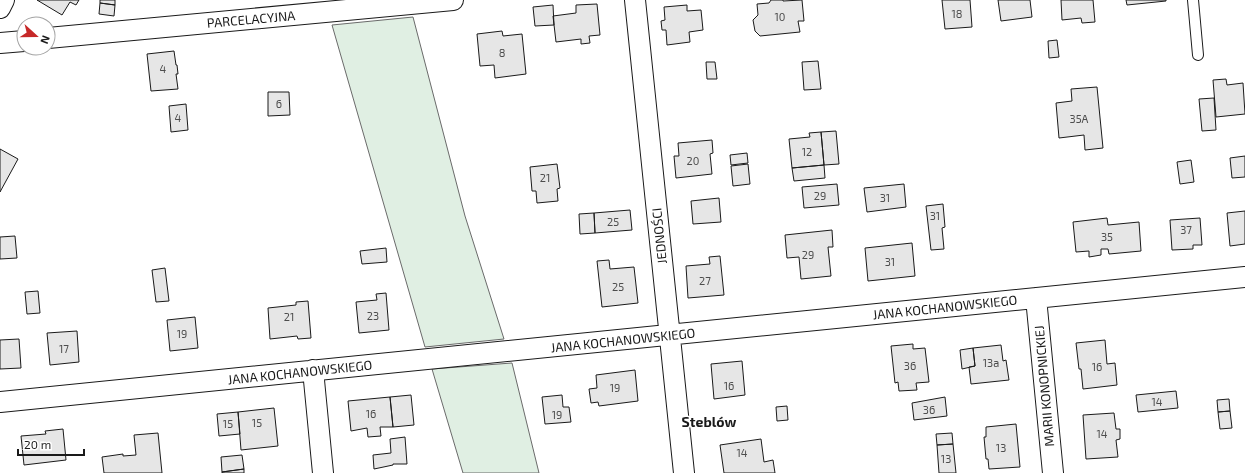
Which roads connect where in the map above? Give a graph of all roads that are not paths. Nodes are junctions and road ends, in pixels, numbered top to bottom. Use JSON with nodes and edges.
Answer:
{"nodes":[{"id":1,"x":4,"y":0,"type":"edge"},
{"id":2,"x":454,"y":0,"type":"edge"},
{"id":3,"x":634,"y":0,"type":"edge"},
{"id":4,"x":1192,"y":0,"type":"edge"},
{"id":5,"x":404,"y":2,"type":"edge"},
{"id":6,"x":0,"y":8,"type":"edge"},
{"id":7,"x":56,"y":37,"type":"edge"},
{"id":8,"x":16,"y":42,"type":"edge"},
{"id":9,"x":0,"y":43,"type":"edge"},
{"id":10,"x":1198,"y":55,"type":"dead end"},
{"id":11,"x":1245,"y":277,"type":"edge"},
{"id":12,"x":1036,"y":298,"type":"junction"},
{"id":13,"x":670,"y":335,"type":"junction"},
{"id":14,"x":313,"y":370,"type":"junction"},
{"id":15,"x":0,"y":402,"type":"edge"},
{"id":16,"x":323,"y":473,"type":"edge"},
{"id":17,"x":684,"y":473,"type":"edge"},
{"id":18,"x":1053,"y":473,"type":"edge"}],
"edges":[{"from":1,"to":6,"type":"street"},
{"from":2,"to":5,"type":"street","name":"PARCELACYJNA"},
{"from":3,"to":13,"type":"street","name":"JEDNOŚCI"},
{"from":4,"to":10,"type":"lane"},
{"from":5,"to":7,"type":"street","name":"PARCELACYJNA"},
{"from":8,"to":9,"type":"street"},
{"from":11,"to":12,"type":"street","name":"JANA KOCHANOWSKIEGO"},
{"from":12,"to":13,"type":"street","name":"JANA KOCHANOWSKIEGO"},
{"from":12,"to":18,"type":"street","name":"MARII KONOPNICKIEJ"},
{"from":13,"to":14,"type":"street","name":"JANA KOCHANOWSKIEGO"},
{"from":13,"to":17,"type":"street","name":"JEDNOŚCI"},
{"from":14,"to":15,"type":"street","name":"JANA KOCHANOWSKIEGO"},
{"from":14,"to":16,"type":"street"}]}
